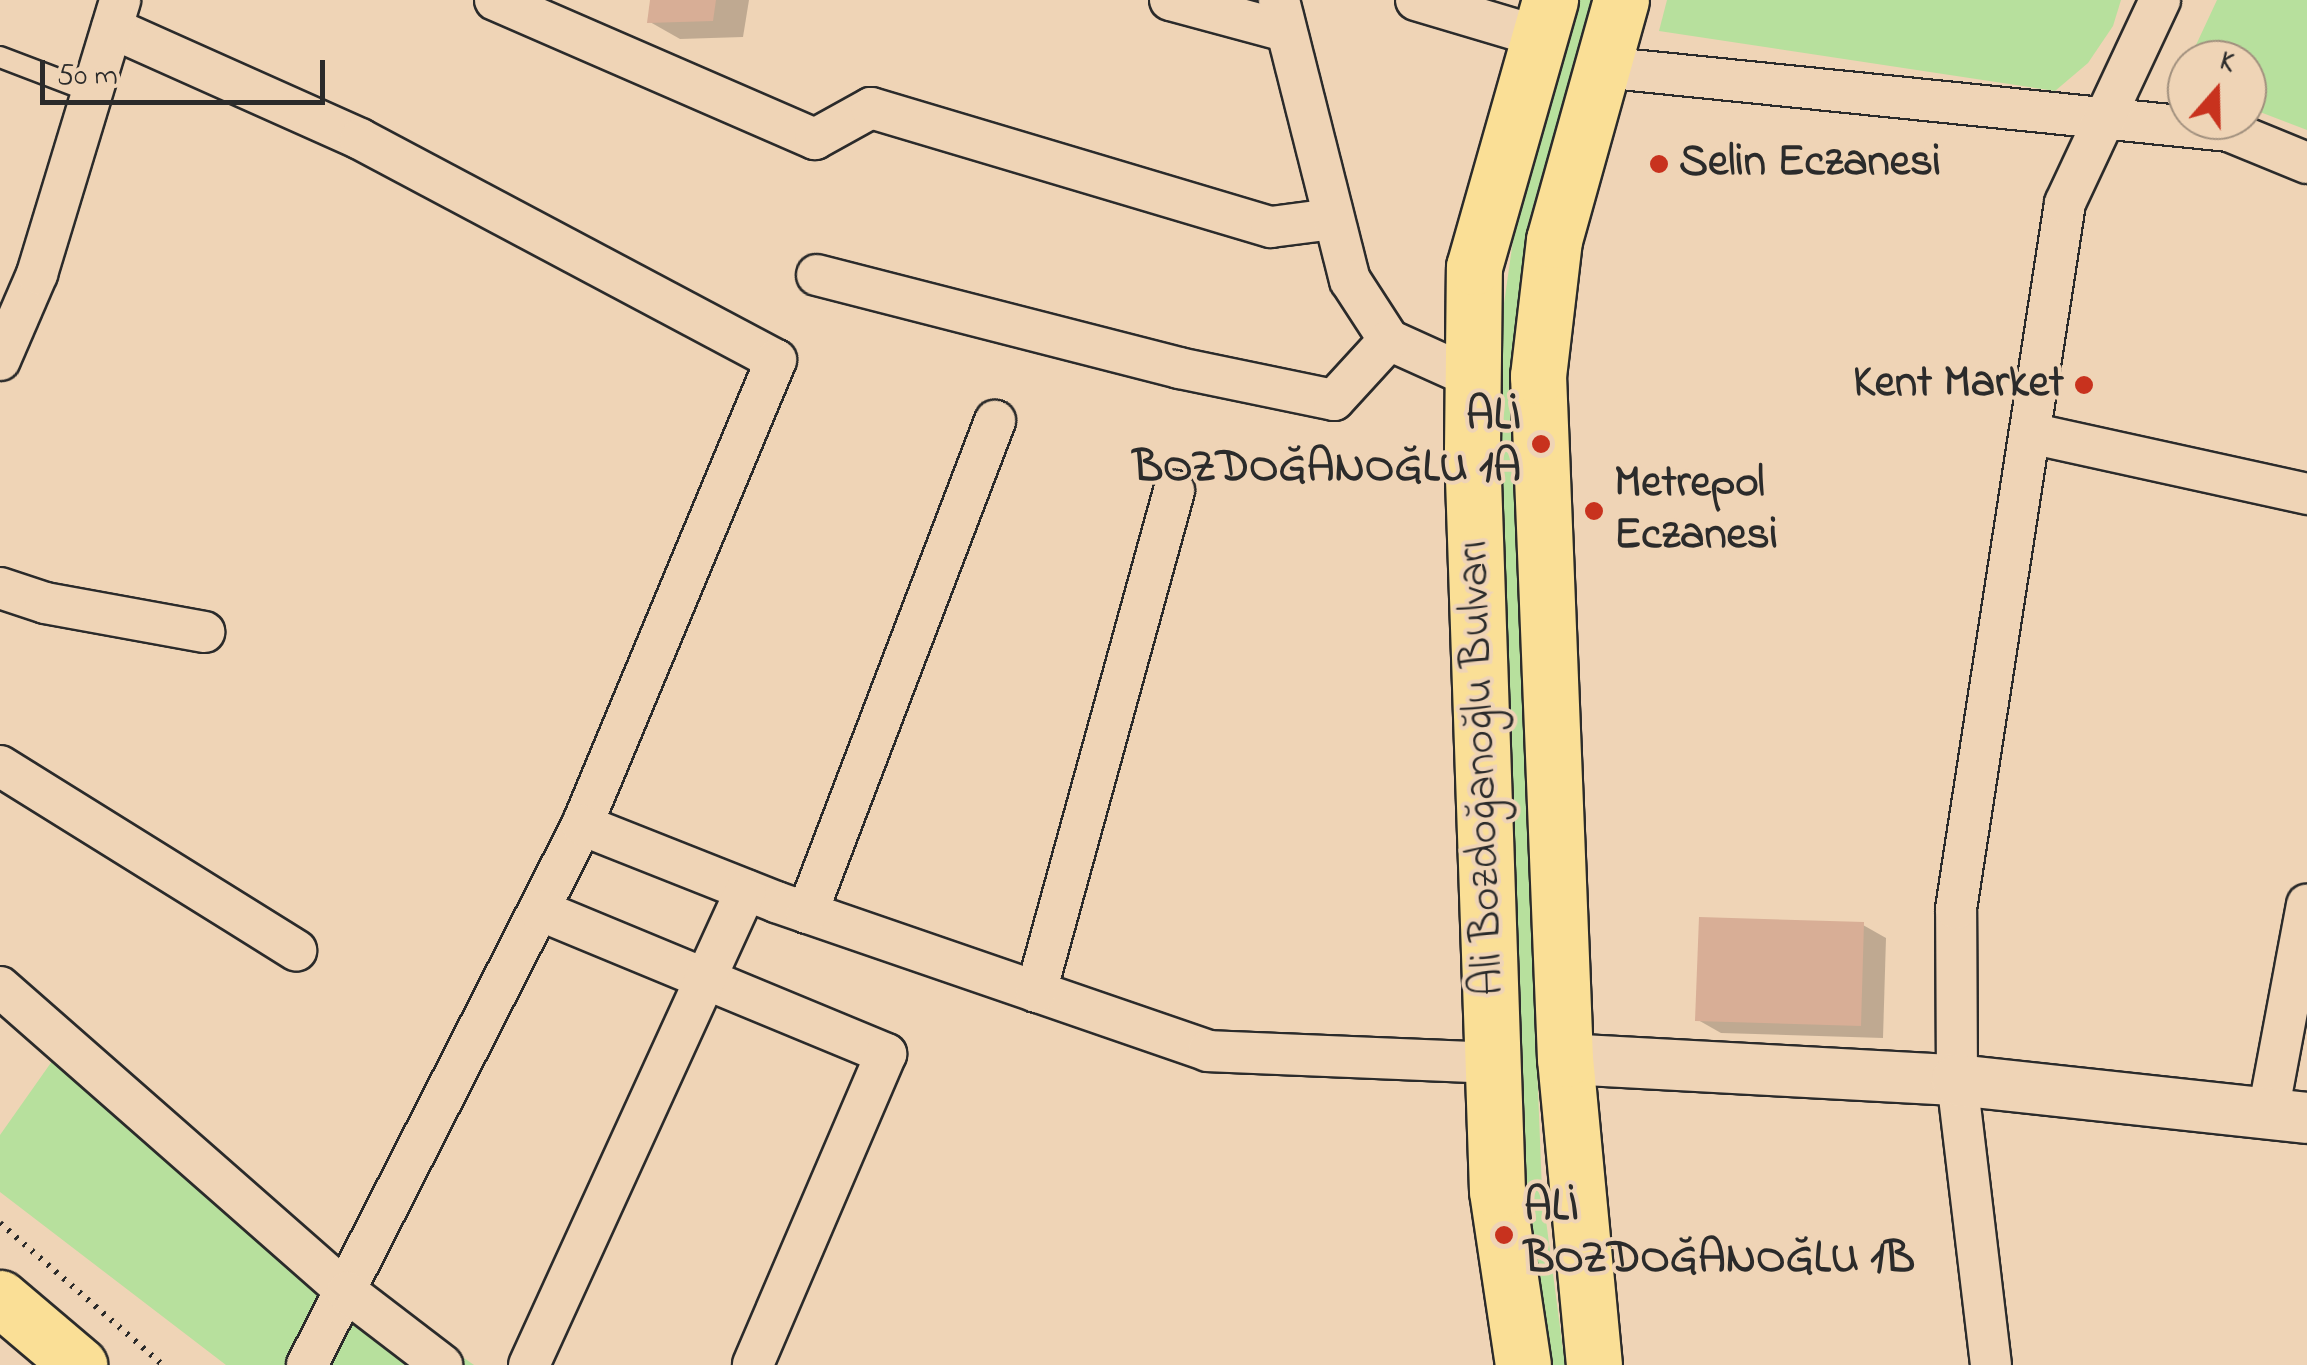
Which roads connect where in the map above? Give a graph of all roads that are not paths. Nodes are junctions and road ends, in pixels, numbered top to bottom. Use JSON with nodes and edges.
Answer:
{"nodes":[{"id":1,"x":495,"y":0,"type":"edge"},
{"id":2,"x":1170,"y":0,"type":"edge"},
{"id":3,"x":1416,"y":0,"type":"edge"},
{"id":4,"x":1621,"y":0,"type":"edge"},
{"id":5,"x":2160,"y":0,"type":"edge"},
{"id":6,"x":116,"y":14,"type":"edge"},
{"id":7,"x":1282,"y":15,"type":"edge"},
{"id":8,"x":1545,"y":18,"type":"edge"},
{"id":9,"x":0,"y":57,"type":"edge"},
{"id":10,"x":1602,"y":68,"type":"junction"},
{"id":11,"x":92,"y":92,"type":"junction"},
{"id":12,"x":2102,"y":123,"type":"junction"},
{"id":13,"x":2307,"y":163,"type":"edge"},
{"id":14,"x":1333,"y":219,"type":"junction"},
{"id":15,"x":818,"y":276,"type":"dead end"},
{"id":16,"x":1389,"y":340,"type":"junction"},
{"id":17,"x":3,"y":346,"type":"edge"},
{"id":18,"x":1473,"y":378,"type":"junction"},
{"id":19,"x":995,"y":421,"type":"dead end"},
{"id":20,"x":2030,"y":433,"type":"junction"},
{"id":21,"x":1174,"y":491,"type":"dead end"},
{"id":22,"x":2307,"y":494,"type":"edge"},
{"id":23,"x":0,"y":588,"type":"edge"},
{"id":24,"x":204,"y":632,"type":"dead end"},
{"id":25,"x":0,"y":766,"type":"edge"},
{"id":26,"x":582,"y":825,"type":"junction"},
{"id":27,"x":746,"y":890,"type":"junction"},
{"id":28,"x":2307,"y":905,"type":"edge"},
{"id":29,"x":539,"y":910,"type":"junction"},
{"id":30,"x":807,"y":913,"type":"junction"},
{"id":31,"x":296,"y":950,"type":"dead end"},
{"id":32,"x":704,"y":981,"type":"junction"},
{"id":33,"x":0,"y":987,"type":"edge"},
{"id":34,"x":1036,"y":992,"type":"junction"},
{"id":35,"x":1565,"y":1059,"type":"junction"},
{"id":36,"x":1494,"y":1063,"type":"junction"},
{"id":37,"x":1956,"y":1080,"type":"junction"},
{"id":38,"x":2288,"y":1116,"type":"edge"},
{"id":39,"x":348,"y":1292,"type":"junction"},
{"id":40,"x":0,"y":1298,"type":"edge"},
{"id":41,"x":79,"y":1365,"type":"edge"},
{"id":42,"x":307,"y":1365,"type":"edge"},
{"id":43,"x":442,"y":1365,"type":"edge"},
{"id":44,"x":529,"y":1365,"type":"edge"},
{"id":45,"x":752,"y":1365,"type":"edge"},
{"id":46,"x":1523,"y":1365,"type":"edge"},
{"id":47,"x":1594,"y":1365,"type":"edge"},
{"id":48,"x":1992,"y":1365,"type":"edge"}],
"edges":[{"from":1,"to":14,"type":"street"},
{"from":2,"to":7,"type":"street"},
{"from":3,"to":8,"type":"street"},
{"from":4,"to":10,"type":"main road","name":"Ali Bozdoğanoğlu Bulvarı"},
{"from":5,"to":12,"type":"street"},
{"from":6,"to":11,"type":"street"},
{"from":6,"to":26,"type":"street"},
{"from":7,"to":14,"type":"street"},
{"from":8,"to":18,"type":"main road","name":"Ali Bozdoğanoğlu Bulvarı"},
{"from":9,"to":11,"type":"lane"},
{"from":10,"to":12,"type":"street"},
{"from":10,"to":35,"type":"main road","name":"Ali Bozdoğanoğlu Bulvarı"},
{"from":11,"to":17,"type":"street"},
{"from":12,"to":13,"type":"street"},
{"from":12,"to":20,"type":"street"},
{"from":14,"to":16,"type":"street"},
{"from":15,"to":16,"type":"street"},
{"from":16,"to":18,"type":"street"},
{"from":18,"to":36,"type":"main road","name":"Ali Bozdoğanoğlu Bulvarı"},
{"from":19,"to":30,"type":"street"},
{"from":20,"to":22,"type":"street"},
{"from":20,"to":37,"type":"street"},
{"from":21,"to":34,"type":"street"},
{"from":23,"to":24,"type":"street"},
{"from":25,"to":31,"type":"street"},
{"from":26,"to":27,"type":"street"},
{"from":26,"to":29,"type":"street"},
{"from":27,"to":30,"type":"street"},
{"from":27,"to":32,"type":"street"},
{"from":28,"to":38,"type":"street"},
{"from":29,"to":32,"type":"street"},
{"from":29,"to":39,"type":"street"},
{"from":30,"to":34,"type":"street"},
{"from":32,"to":44,"type":"street"},
{"from":32,"to":45,"type":"street"},
{"from":33,"to":39,"type":"street"},
{"from":34,"to":36,"type":"street"},
{"from":35,"to":37,"type":"street"},
{"from":35,"to":47,"type":"main road","name":"Ali Bozdoğanoğlu Bulvarı"},
{"from":36,"to":46,"type":"main road","name":"Ali Bozdoğanoğlu Bulvarı"},
{"from":37,"to":38,"type":"street"},
{"from":37,"to":48,"type":"street"},
{"from":39,"to":42,"type":"street"},
{"from":39,"to":43,"type":"street"},
{"from":40,"to":41,"type":"main road"}]}
